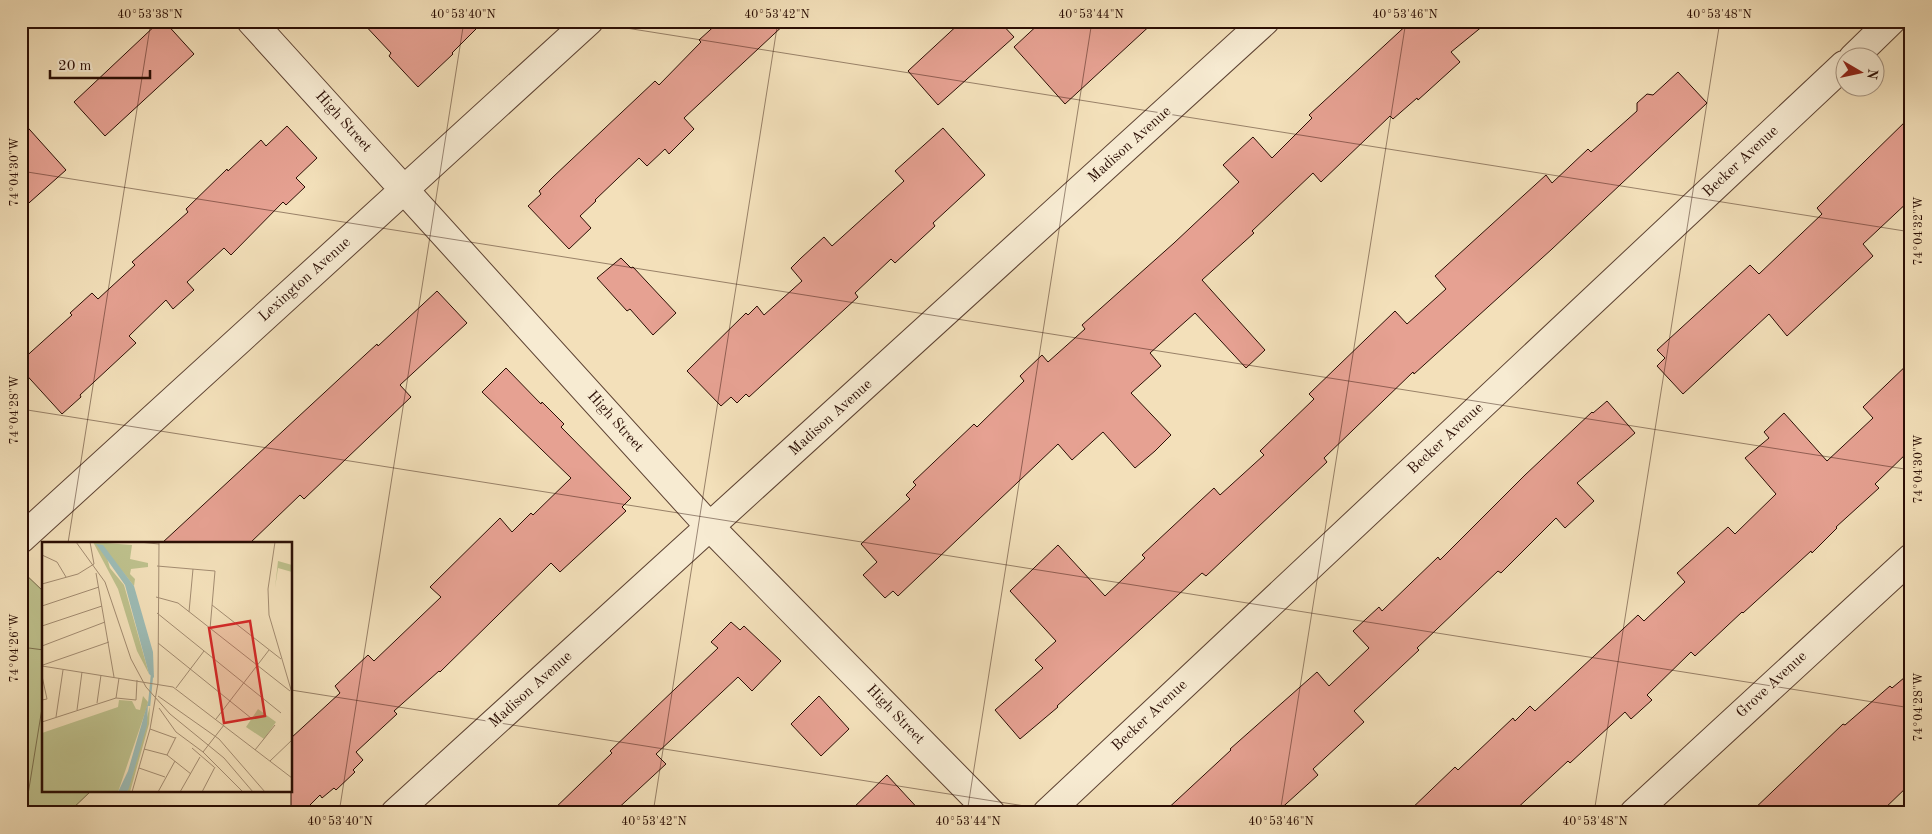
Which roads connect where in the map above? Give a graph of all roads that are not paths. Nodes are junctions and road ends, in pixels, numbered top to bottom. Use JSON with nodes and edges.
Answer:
{"nodes":[{"id":1,"x":251,"y":21,"type":"edge"},
{"id":2,"x":589,"y":21,"type":"edge"},
{"id":3,"x":1265,"y":21,"type":"edge"},
{"id":4,"x":1891,"y":21,"type":"edge"},
{"id":5,"x":1863,"y":48,"type":"edge"},
{"id":6,"x":1834,"y":74,"type":"edge"},
{"id":7,"x":405,"y":190,"type":"junction"},
{"id":8,"x":710,"y":527,"type":"junction"},
{"id":9,"x":21,"y":539,"type":"edge"},
{"id":10,"x":1911,"y":558,"type":"edge"},
{"id":11,"x":395,"y":813,"type":"edge"},
{"id":12,"x":991,"y":813,"type":"edge"},
{"id":13,"x":1047,"y":813,"type":"edge"},
{"id":14,"x":1634,"y":813,"type":"edge"}],
"edges":[{"from":1,"to":7,"type":"street","name":"High Street"},
{"from":2,"to":7,"type":"street","name":"Lexington Avenue"},
{"from":3,"to":8,"type":"street","name":"Madison Avenue"},
{"from":4,"to":5,"type":"street"},
{"from":6,"to":13,"type":"street","name":"Becker Avenue"},
{"from":7,"to":8,"type":"street","name":"High Street"},
{"from":7,"to":9,"type":"street","name":"Lexington Avenue"},
{"from":8,"to":11,"type":"street","name":"Madison Avenue"},
{"from":8,"to":12,"type":"street","name":"High Street"},
{"from":10,"to":14,"type":"street","name":"Grove Avenue"}]}
